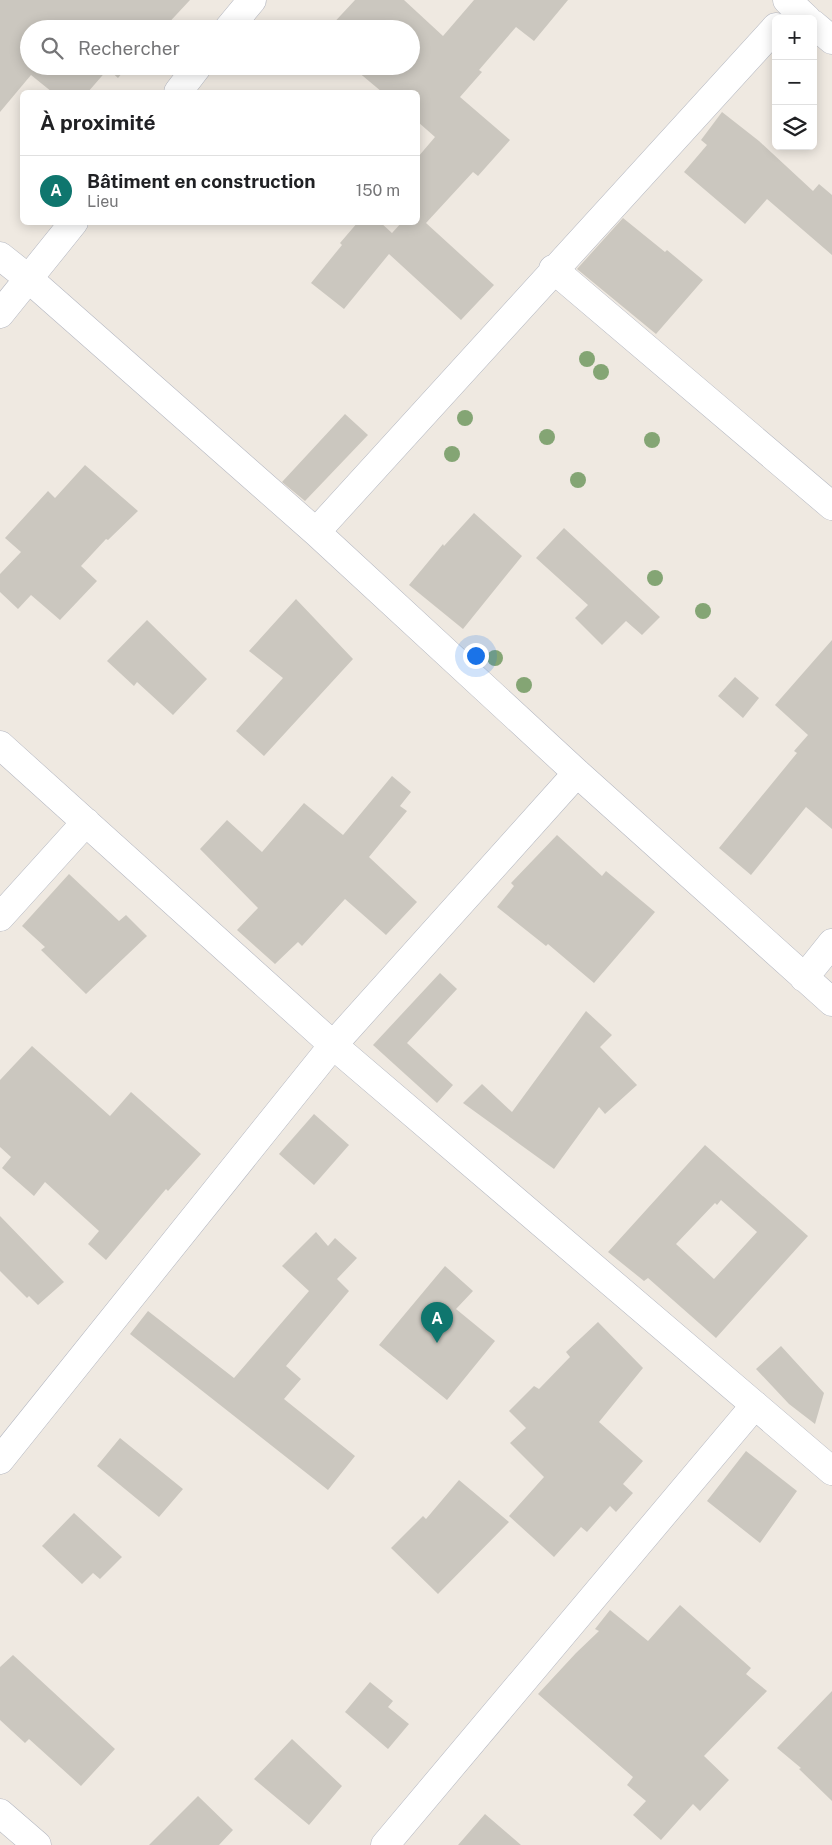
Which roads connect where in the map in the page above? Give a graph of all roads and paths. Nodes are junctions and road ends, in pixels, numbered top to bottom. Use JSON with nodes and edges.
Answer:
{"nodes":[{"id":1,"x":797,"y":14,"type":"edge"},
{"id":2,"x":772,"y":31,"type":"edge"},
{"id":3,"x":832,"y":40,"type":"edge"},
{"id":4,"x":191,"y":75,"type":"edge"},
{"id":5,"x":180,"y":90,"type":"edge"},
{"id":6,"x":72,"y":225,"type":"edge"},
{"id":7,"x":0,"y":256,"type":"edge"},
{"id":8,"x":553,"y":269,"type":"junction"},
{"id":9,"x":30,"y":279,"type":"junction"},
{"id":10,"x":0,"y":314,"type":"edge"},
{"id":11,"x":832,"y":506,"type":"edge"},
{"id":12,"x":316,"y":532,"type":"junction"},
{"id":13,"x":0,"y":745,"type":"edge"},
{"id":14,"x":577,"y":773,"type":"junction"},
{"id":15,"x":86,"y":822,"type":"junction"},
{"id":16,"x":0,"y":917,"type":"edge"},
{"id":17,"x":832,"y":943,"type":"edge"},
{"id":18,"x":804,"y":978,"type":"junction"},
{"id":19,"x":832,"y":1002,"type":"edge"},
{"id":20,"x":333,"y":1045,"type":"junction"},
{"id":21,"x":755,"y":1405,"type":"junction"},
{"id":22,"x":0,"y":1460,"type":"edge"},
{"id":23,"x":832,"y":1471,"type":"edge"},
{"id":24,"x":0,"y":1813,"type":"edge"},
{"id":25,"x":37,"y":1845,"type":"edge"},
{"id":26,"x":386,"y":1845,"type":"edge"}],
"edges":[{"from":1,"to":3,"type":"street"},
{"from":2,"to":8,"type":"street"},
{"from":4,"to":5,"type":"street"},
{"from":6,"to":9,"type":"street"},
{"from":7,"to":9,"type":"street"},
{"from":8,"to":11,"type":"street"},
{"from":8,"to":12,"type":"street"},
{"from":9,"to":10,"type":"street"},
{"from":9,"to":12,"type":"street"},
{"from":12,"to":14,"type":"street"},
{"from":13,"to":15,"type":"street"},
{"from":14,"to":18,"type":"street"},
{"from":14,"to":20,"type":"street"},
{"from":15,"to":16,"type":"street"},
{"from":15,"to":20,"type":"street"},
{"from":17,"to":18,"type":"street"},
{"from":18,"to":19,"type":"street"},
{"from":20,"to":21,"type":"street"},
{"from":20,"to":22,"type":"street"},
{"from":21,"to":23,"type":"street"},
{"from":21,"to":26,"type":"street"},
{"from":24,"to":25,"type":"street"}]}
